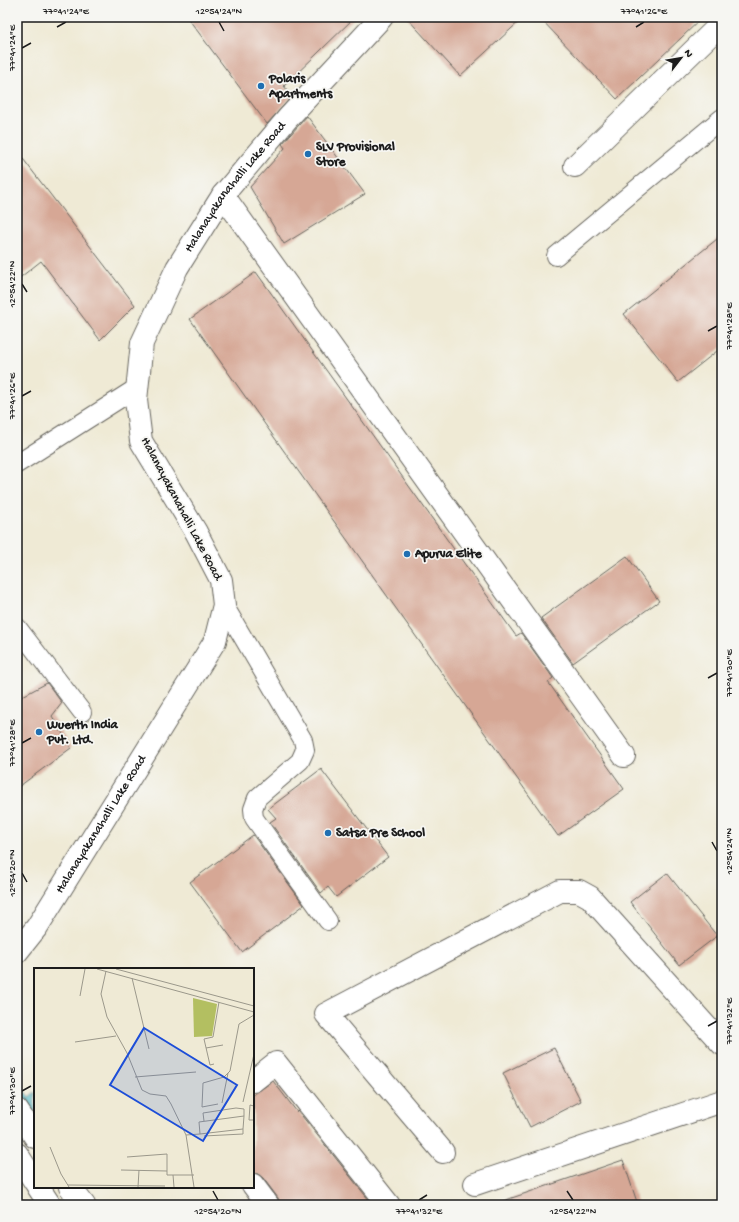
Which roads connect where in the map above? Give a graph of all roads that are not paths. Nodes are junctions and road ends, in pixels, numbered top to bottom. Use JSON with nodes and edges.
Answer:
{"nodes":[{"id":1,"x":382,"y":17,"type":"edge"},
{"id":2,"x":722,"y":23,"type":"edge"},
{"id":3,"x":722,"y":118,"type":"edge"},
{"id":4,"x":576,"y":166,"type":"dead end"},
{"id":5,"x":223,"y":195,"type":"junction"},
{"id":6,"x":556,"y":256,"type":"dead end"},
{"id":7,"x":138,"y":387,"type":"junction"},
{"id":8,"x":17,"y":464,"type":"edge"},
{"id":9,"x":224,"y":605,"type":"junction"},
{"id":10,"x":17,"y":627,"type":"edge"},
{"id":11,"x":82,"y":712,"type":"dead end"},
{"id":12,"x":624,"y":756,"type":"dead end"},
{"id":13,"x":328,"y":921,"type":"dead end"},
{"id":14,"x":17,"y":952,"type":"edge"},
{"id":15,"x":722,"y":1044,"type":"edge"},
{"id":16,"x":254,"y":1080,"type":"edge"},
{"id":17,"x":722,"y":1101,"type":"edge"},
{"id":18,"x":17,"y":1110,"type":"edge"},
{"id":19,"x":34,"y":1136,"type":"edge"},
{"id":20,"x":17,"y":1150,"type":"edge"},
{"id":21,"x":443,"y":1152,"type":"dead end"},
{"id":22,"x":17,"y":1154,"type":"edge"},
{"id":23,"x":34,"y":1180,"type":"edge"},
{"id":24,"x":474,"y":1184,"type":"dead end"},
{"id":25,"x":254,"y":1186,"type":"edge"},
{"id":26,"x":39,"y":1188,"type":"edge"},
{"id":27,"x":71,"y":1188,"type":"edge"},
{"id":28,"x":50,"y":1205,"type":"edge"},
{"id":29,"x":84,"y":1205,"type":"edge"},
{"id":30,"x":268,"y":1205,"type":"edge"},
{"id":31,"x":389,"y":1205,"type":"edge"}],
"edges":[{"from":1,"to":5,"type":"street","name":"Halanayakanahalli Lake Road"},
{"from":2,"to":4,"type":"street"},
{"from":3,"to":6,"type":"lane"},
{"from":5,"to":7,"type":"street","name":"Halanayakanahalli Lake Road"},
{"from":5,"to":12,"type":"street"},
{"from":7,"to":8,"type":"lane"},
{"from":7,"to":9,"type":"street","name":"Halanayakanahalli Lake Road"},
{"from":9,"to":13,"type":"lane"},
{"from":9,"to":14,"type":"street","name":"Halanayakanahalli Lake Road"},
{"from":10,"to":11,"type":"lane"},
{"from":15,"to":21,"type":"street"},
{"from":16,"to":31,"type":"street"},
{"from":17,"to":24,"type":"street"},
{"from":18,"to":19,"type":"street"},
{"from":19,"to":20,"type":"street"},
{"from":22,"to":23,"type":"street"},
{"from":25,"to":30,"type":"street"},
{"from":26,"to":28,"type":"street"},
{"from":27,"to":29,"type":"street"}]}
